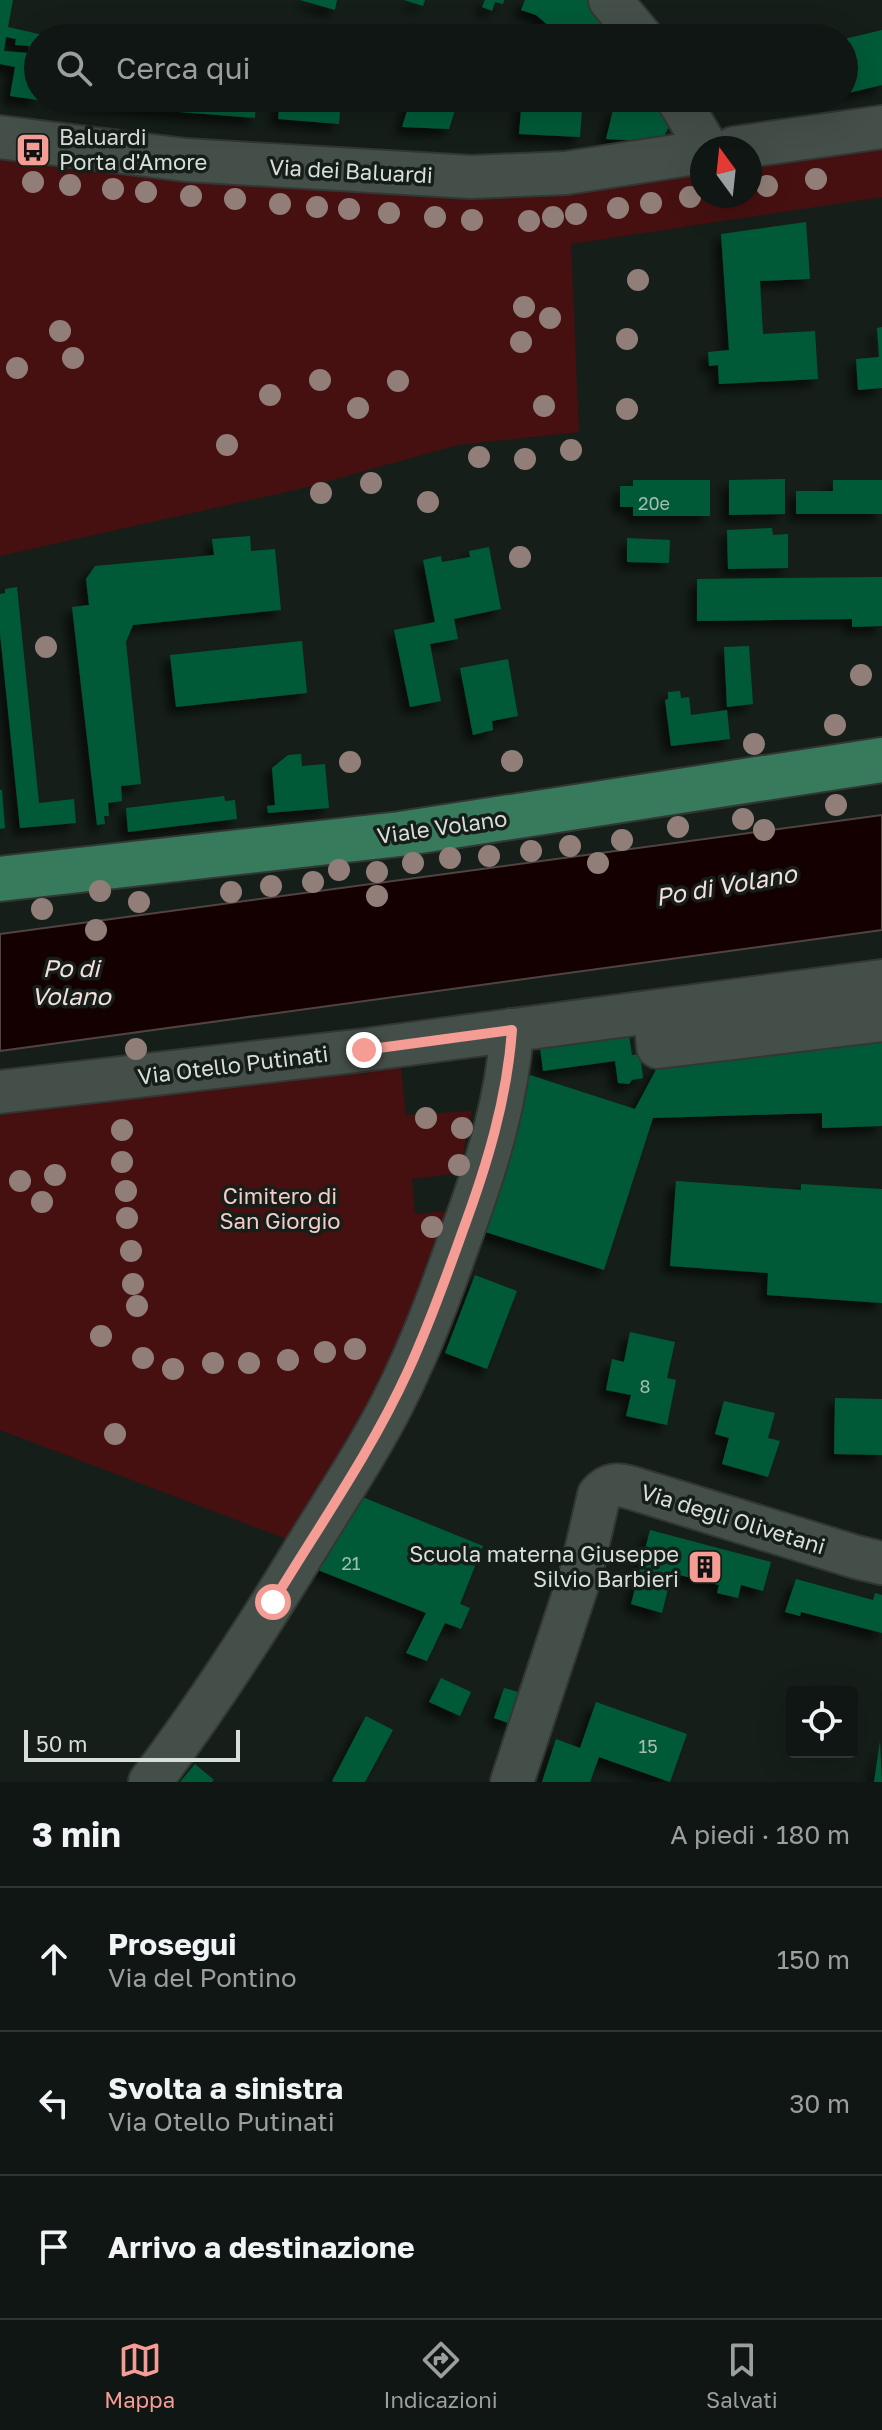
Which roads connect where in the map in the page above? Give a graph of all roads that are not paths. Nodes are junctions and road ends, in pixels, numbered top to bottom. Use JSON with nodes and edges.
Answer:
{"nodes":[{"id":1,"x":610,"y":0,"type":"edge"},
{"id":2,"x":630,"y":24,"type":"edge"},
{"id":3,"x":685,"y":112,"type":"edge"},
{"id":4,"x":882,"y":127,"type":"edge"},
{"id":5,"x":700,"y":136,"type":"edge"},
{"id":6,"x":0,"y":137,"type":"edge"},
{"id":7,"x":762,"y":144,"type":"edge"},
{"id":8,"x":690,"y":154,"type":"edge"},
{"id":9,"x":882,"y":760,"type":"edge"},
{"id":10,"x":0,"y":879,"type":"edge"},
{"id":11,"x":882,"y":981,"type":"edge"},
{"id":12,"x":655,"y":1012,"type":"junction"},
{"id":13,"x":882,"y":1020,"type":"edge"},
{"id":14,"x":512,"y":1030,"type":"junction"},
{"id":15,"x":0,"y":1092,"type":"edge"},
{"id":16,"x":882,"y":1563,"type":"edge"},
{"id":17,"x":150,"y":1782,"type":"edge"},
{"id":18,"x":512,"y":1782,"type":"edge"}],
"edges":[{"from":1,"to":2,"type":"street"},
{"from":3,"to":5,"type":"street"},
{"from":4,"to":7,"type":"street"},
{"from":6,"to":8,"type":"street","name":"Via dei Baluardi"},
{"from":9,"to":10,"type":"main road","name":"Viale Volano"},
{"from":11,"to":12,"type":"street","name":"Via Otello Putinati"},
{"from":12,"to":13,"type":"street"},
{"from":12,"to":14,"type":"street","name":"Via Otello Putinati"},
{"from":14,"to":15,"type":"street","name":"Via Otello Putinati"},
{"from":14,"to":17,"type":"street"},
{"from":16,"to":18,"type":"street","name":"Via degli Olivetani"}]}
